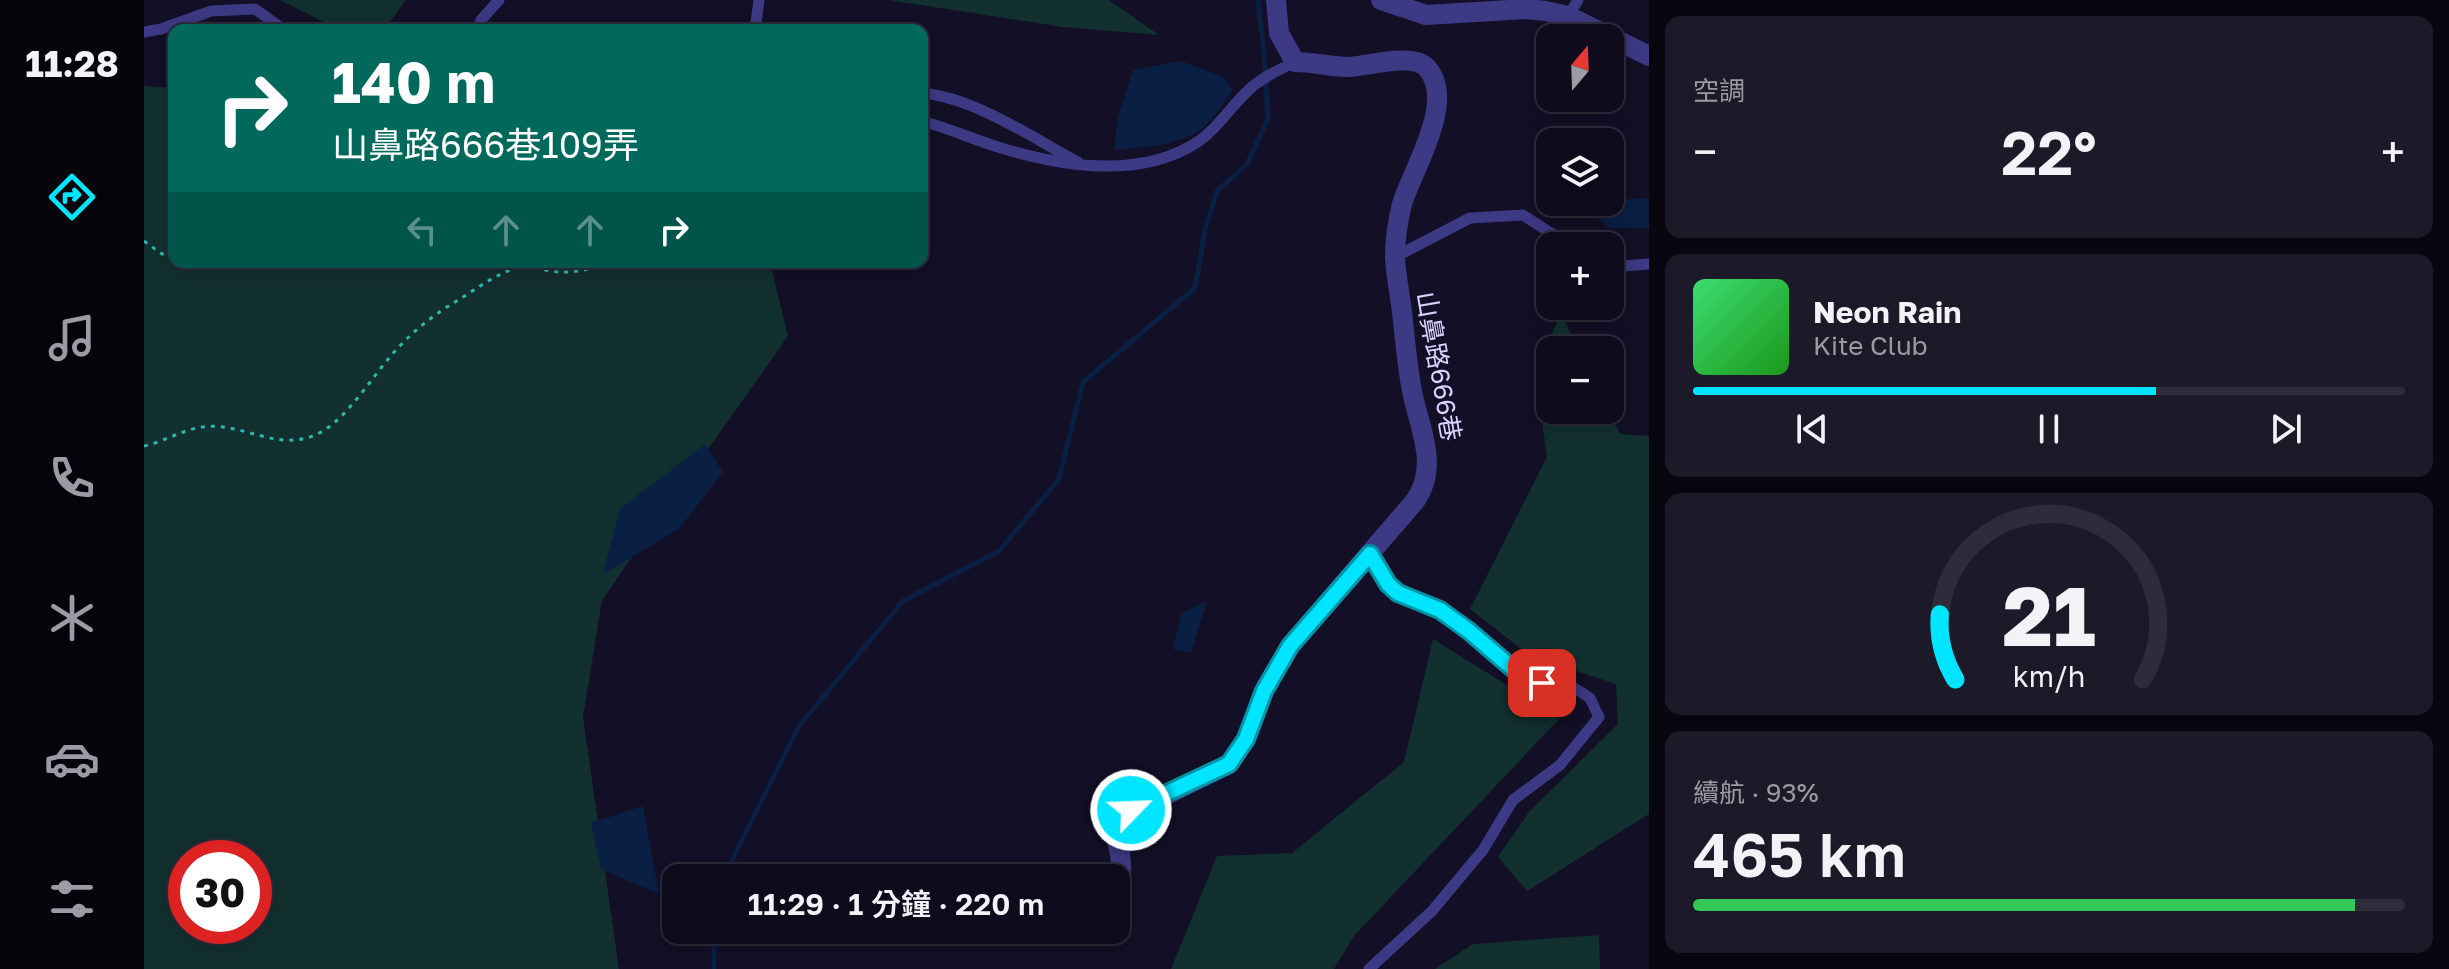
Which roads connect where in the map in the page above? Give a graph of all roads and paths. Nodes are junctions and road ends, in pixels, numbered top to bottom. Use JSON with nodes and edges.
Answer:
{"nodes":[{"id":1,"x":499,"y":0,"type":"edge"},
{"id":2,"x":759,"y":0,"type":"edge"},
{"id":3,"x":1276,"y":0,"type":"edge"},
{"id":4,"x":1381,"y":0,"type":"edge"},
{"id":5,"x":1573,"y":8,"type":"edge"},
{"id":6,"x":175,"y":24,"type":"edge"},
{"id":7,"x":276,"y":24,"type":"edge"},
{"id":8,"x":479,"y":24,"type":"edge"},
{"id":9,"x":756,"y":24,"type":"edge"},
{"id":10,"x":168,"y":26,"type":"edge"},
{"id":11,"x":144,"y":32,"type":"edge"},
{"id":12,"x":1649,"y":56,"type":"edge"},
{"id":13,"x":1295,"y":62,"type":"junction"},
{"id":14,"x":928,"y":94,"type":"edge"},
{"id":15,"x":928,"y":123,"type":"edge"},
{"id":16,"x":1084,"y":165,"type":"junction"},
{"id":17,"x":1549,"y":232,"type":"edge"},
{"id":18,"x":144,"y":241,"type":"edge"},
{"id":19,"x":168,"y":253,"type":"edge"},
{"id":20,"x":1395,"y":257,"type":"junction"},
{"id":21,"x":1649,"y":264,"type":"edge"},
{"id":22,"x":1624,"y":266,"type":"edge"},
{"id":23,"x":522,"y":268,"type":"edge"},
{"id":24,"x":538,"y":268,"type":"edge"},
{"id":25,"x":594,"y":268,"type":"edge"},
{"id":26,"x":144,"y":446,"type":"edge"},
{"id":27,"x":1370,"y":554,"type":"junction"},
{"id":28,"x":1120,"y":864,"type":"edge"},
{"id":29,"x":1369,"y":969,"type":"edge"}],
"edges":[{"from":1,"to":8,"type":"lane"},
{"from":2,"to":9,"type":"lane"},
{"from":3,"to":13,"type":"street"},
{"from":4,"to":5,"type":"street"},
{"from":5,"to":12,"type":"street"},
{"from":6,"to":7,"type":"lane"},
{"from":10,"to":11,"type":"lane"},
{"from":13,"to":16,"type":"lane"},
{"from":13,"to":20,"type":"street","name":"山鼻路666巷"},
{"from":14,"to":16,"type":"lane"},
{"from":15,"to":16,"type":"lane"},
{"from":17,"to":20,"type":"lane"},
{"from":18,"to":19,"type":"path"},
{"from":20,"to":27,"type":"street","name":"山鼻路666巷"},
{"from":21,"to":22,"type":"lane"},
{"from":23,"to":26,"type":"path"},
{"from":24,"to":25,"type":"path"},
{"from":27,"to":28,"type":"street","name":"山鼻路666巷"},
{"from":27,"to":29,"type":"lane"}]}
